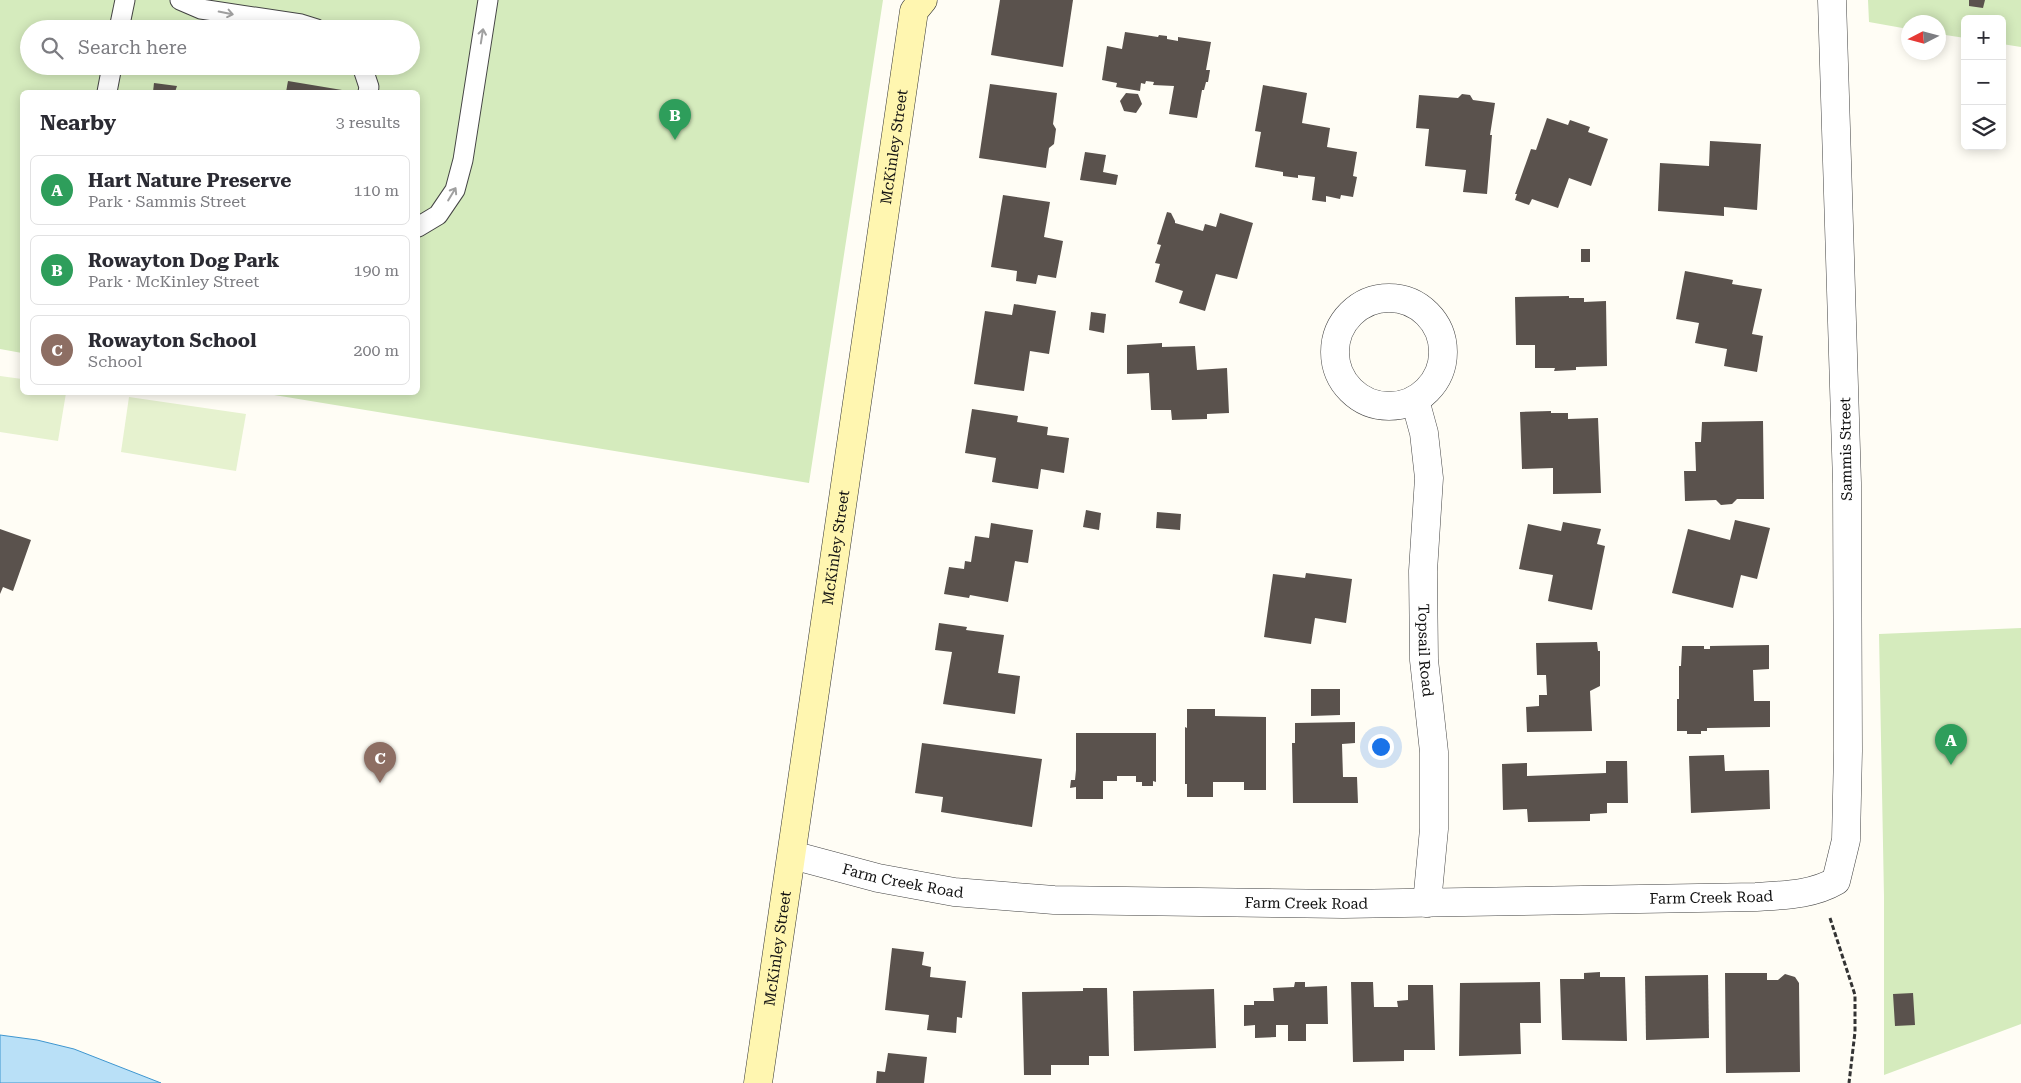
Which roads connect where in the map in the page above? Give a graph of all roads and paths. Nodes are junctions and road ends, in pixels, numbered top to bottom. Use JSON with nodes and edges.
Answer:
{"nodes":[{"id":1,"x":125,"y":0,"type":"edge"},
{"id":2,"x":180,"y":0,"type":"edge"},
{"id":3,"x":488,"y":0,"type":"edge"},
{"id":4,"x":1832,"y":0,"type":"edge"},
{"id":5,"x":915,"y":4,"type":"edge"},
{"id":6,"x":122,"y":20,"type":"edge"},
{"id":7,"x":274,"y":20,"type":"edge"},
{"id":8,"x":110,"y":75,"type":"edge"},
{"id":9,"x":365,"y":75,"type":"edge"},
{"id":10,"x":107,"y":90,"type":"edge"},
{"id":11,"x":368,"y":90,"type":"edge"},
{"id":12,"x":420,"y":227,"type":"edge"},
{"id":13,"x":1415,"y":400,"type":"dead end"},
{"id":14,"x":792,"y":855,"type":"junction"},
{"id":15,"x":1823,"y":889,"type":"junction"},
{"id":16,"x":1427,"y":902,"type":"junction"},
{"id":17,"x":758,"y":1083,"type":"edge"},
{"id":18,"x":1849,"y":1083,"type":"edge"}],
"edges":[{"from":1,"to":6,"type":"lane"},
{"from":2,"to":7,"type":"lane","one_way":true},
{"from":12,"to":3,"type":"lane","one_way":true},
{"from":4,"to":15,"type":"street","name":"Sammis Street"},
{"from":5,"to":14,"type":"main road","name":"McKinley Street"},
{"from":8,"to":10,"type":"lane"},
{"from":9,"to":11,"type":"lane"},
{"from":13,"to":16,"type":"street","name":"Topsail Road"},
{"from":14,"to":16,"type":"street","name":"Farm Creek Road"},
{"from":14,"to":17,"type":"main road","name":"McKinley Street"},
{"from":15,"to":16,"type":"street","name":"Farm Creek Road"},
{"from":15,"to":18,"type":"path"}]}
